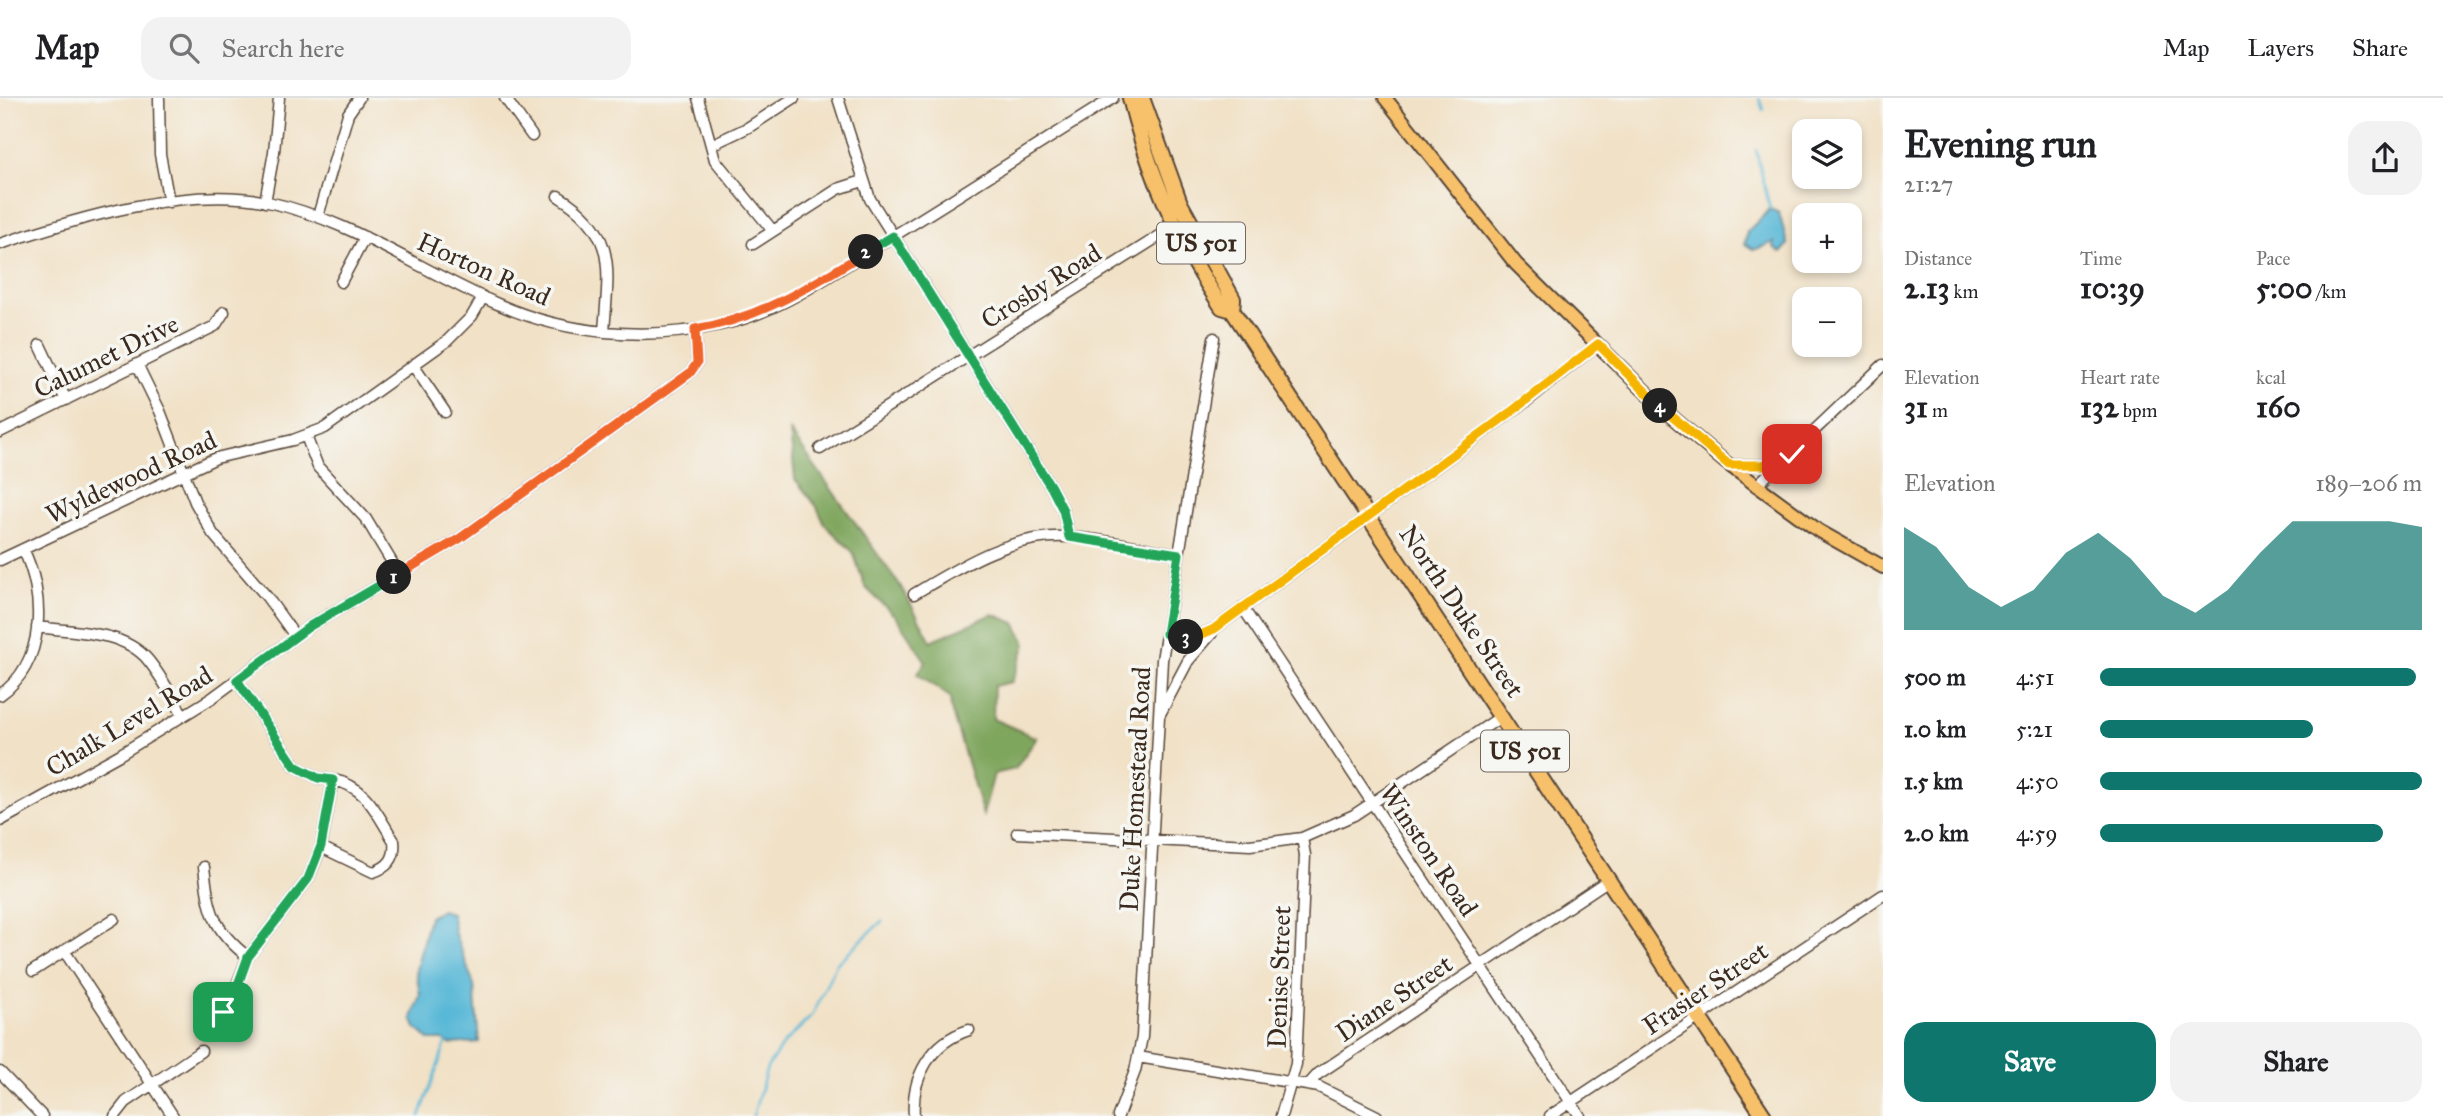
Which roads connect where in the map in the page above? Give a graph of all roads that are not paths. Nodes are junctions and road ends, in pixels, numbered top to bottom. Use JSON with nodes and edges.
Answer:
{"nodes":[{"id":1,"x":159,"y":98,"type":"edge"},
{"id":2,"x":279,"y":98,"type":"edge"},
{"id":3,"x":359,"y":98,"type":"edge"},
{"id":4,"x":505,"y":98,"type":"edge"},
{"id":5,"x":698,"y":98,"type":"edge"},
{"id":6,"x":794,"y":98,"type":"edge"},
{"id":7,"x":838,"y":98,"type":"edge"},
{"id":8,"x":1113,"y":98,"type":"edge"},
{"id":9,"x":1130,"y":98,"type":"edge"},
{"id":10,"x":1142,"y":98,"type":"edge"},
{"id":11,"x":1385,"y":98,"type":"edge"},
{"id":12,"x":532,"y":135,"type":"dead end"},
{"id":13,"x":711,"y":145,"type":"junction"},
{"id":14,"x":863,"y":181,"type":"junction"},
{"id":15,"x":558,"y":196,"type":"dead end"},
{"id":16,"x":169,"y":202,"type":"junction"},
{"id":17,"x":265,"y":202,"type":"junction"},
{"id":18,"x":318,"y":216,"type":"junction"},
{"id":19,"x":1177,"y":225,"type":"junction"},
{"id":20,"x":773,"y":231,"type":"junction"},
{"id":21,"x":893,"y":236,"type":"junction"},
{"id":22,"x":365,"y":237,"type":"junction"},
{"id":23,"x":0,"y":244,"type":"edge"},
{"id":24,"x":753,"y":244,"type":"dead end"},
{"id":25,"x":341,"y":282,"type":"dead end"},
{"id":26,"x":482,"y":297,"type":"junction"},
{"id":27,"x":1232,"y":310,"type":"junction"},
{"id":28,"x":224,"y":312,"type":"dead end"},
{"id":29,"x":695,"y":329,"type":"junction"},
{"id":30,"x":604,"y":331,"type":"junction"},
{"id":31,"x":1214,"y":338,"type":"dead end"},
{"id":32,"x":1598,"y":344,"type":"junction"},
{"id":33,"x":40,"y":345,"type":"dead end"},
{"id":34,"x":969,"y":356,"type":"junction"},
{"id":35,"x":137,"y":364,"type":"junction"},
{"id":36,"x":413,"y":365,"type":"junction"},
{"id":37,"x":1883,"y":365,"type":"edge"},
{"id":38,"x":66,"y":400,"type":"junction"},
{"id":39,"x":445,"y":412,"type":"dead end"},
{"id":40,"x":0,"y":432,"type":"edge"},
{"id":41,"x":306,"y":436,"type":"junction"},
{"id":42,"x":820,"y":449,"type":"dead end"},
{"id":43,"x":1792,"y":454,"type":"junction"},
{"id":44,"x":1729,"y":465,"type":"junction"},
{"id":45,"x":183,"y":472,"type":"junction"},
{"id":46,"x":1756,"y":486,"type":"junction"},
{"id":47,"x":1369,"y":515,"type":"junction"},
{"id":48,"x":1069,"y":537,"type":"junction"},
{"id":49,"x":23,"y":550,"type":"junction"},
{"id":50,"x":1179,"y":554,"type":"junction"},
{"id":51,"x":0,"y":561,"type":"edge"},
{"id":52,"x":1883,"y":567,"type":"edge"},
{"id":53,"x":399,"y":574,"type":"junction"},
{"id":54,"x":914,"y":594,"type":"dead end"},
{"id":55,"x":1243,"y":608,"type":"junction"},
{"id":56,"x":37,"y":627,"type":"junction"},
{"id":57,"x":1214,"y":629,"type":"junction"},
{"id":58,"x":1166,"y":634,"type":"junction"},
{"id":59,"x":295,"y":636,"type":"junction"},
{"id":60,"x":237,"y":680,"type":"junction"},
{"id":61,"x":0,"y":695,"type":"edge"},
{"id":62,"x":183,"y":715,"type":"junction"},
{"id":63,"x":1502,"y":716,"type":"junction"},
{"id":64,"x":1158,"y":717,"type":"junction"},
{"id":65,"x":333,"y":780,"type":"junction"},
{"id":66,"x":1372,"y":803,"type":"junction"},
{"id":67,"x":0,"y":821,"type":"edge"},
{"id":68,"x":1017,"y":833,"type":"dead end"},
{"id":69,"x":1302,"y":838,"type":"junction"},
{"id":70,"x":1153,"y":841,"type":"junction"},
{"id":71,"x":321,"y":846,"type":"junction"},
{"id":72,"x":204,"y":867,"type":"dead end"},
{"id":73,"x":1610,"y":879,"type":"junction"},
{"id":74,"x":1883,"y":895,"type":"edge"},
{"id":75,"x":114,"y":919,"type":"dead end"},
{"id":76,"x":65,"y":952,"type":"junction"},
{"id":77,"x":248,"y":957,"type":"junction"},
{"id":78,"x":1480,"y":965,"type":"junction"},
{"id":79,"x":33,"y":971,"type":"dead end"},
{"id":80,"x":1700,"y":1016,"type":"junction"},
{"id":81,"x":210,"y":1027,"type":"dead end"},
{"id":82,"x":969,"y":1030,"type":"dead end"},
{"id":83,"x":201,"y":1051,"type":"dead end"},
{"id":84,"x":1138,"y":1057,"type":"junction"},
{"id":85,"x":0,"y":1072,"type":"edge"},
{"id":86,"x":1292,"y":1083,"type":"junction"},
{"id":87,"x":153,"y":1084,"type":"junction"},
{"id":88,"x":1308,"y":1085,"type":"junction"},
{"id":89,"x":1571,"y":1102,"type":"junction"},
{"id":90,"x":43,"y":1116,"type":"edge"},
{"id":91,"x":115,"y":1116,"type":"edge"},
{"id":92,"x":173,"y":1116,"type":"edge"},
{"id":93,"x":914,"y":1116,"type":"edge"},
{"id":94,"x":1118,"y":1116,"type":"edge"},
{"id":95,"x":1281,"y":1116,"type":"edge"},
{"id":96,"x":1377,"y":1116,"type":"edge"},
{"id":97,"x":1550,"y":1116,"type":"edge"},
{"id":98,"x":1580,"y":1116,"type":"edge"},
{"id":99,"x":1764,"y":1116,"type":"edge"}],
"edges":[{"from":1,"to":16,"type":"street"},
{"from":2,"to":17,"type":"street"},
{"from":3,"to":18,"type":"street"},
{"from":4,"to":12,"type":"street"},
{"from":5,"to":13,"type":"street"},
{"from":6,"to":13,"type":"street"},
{"from":7,"to":14,"type":"street"},
{"from":8,"to":21,"type":"street","name":"Horton Road"},
{"from":9,"to":19,"type":"highway","name":"North Duke Street","number":"US 501"},
{"from":10,"to":27,"type":"highway","name":"North Duke Street","number":"US 501"},
{"from":11,"to":32,"type":"main road"},
{"from":13,"to":20,"type":"street"},
{"from":14,"to":20,"type":"street"},
{"from":14,"to":21,"type":"street"},
{"from":15,"to":30,"type":"street"},
{"from":16,"to":17,"type":"street","name":"Horton Road"},
{"from":16,"to":23,"type":"street","name":"Horton Road"},
{"from":17,"to":18,"type":"street","name":"Horton Road"},
{"from":18,"to":22,"type":"street","name":"Horton Road"},
{"from":19,"to":27,"type":"highway","name":"North Duke Street","number":"US 501"},
{"from":19,"to":34,"type":"street","name":"Crosby Road"},
{"from":20,"to":24,"type":"street"},
{"from":21,"to":29,"type":"street","name":"Horton Road"},
{"from":21,"to":34,"type":"street"},
{"from":22,"to":25,"type":"street"},
{"from":22,"to":26,"type":"street","name":"Horton Road"},
{"from":26,"to":30,"type":"street","name":"Horton Road"},
{"from":26,"to":36,"type":"street","name":"Wyldewood Road"},
{"from":27,"to":47,"type":"highway","name":"North Duke Street","number":"US 501"},
{"from":28,"to":35,"type":"street","name":"Calumet Drive"},
{"from":29,"to":30,"type":"street","name":"Horton Road"},
{"from":29,"to":53,"type":"street","name":"Chalk Level Road"},
{"from":31,"to":50,"type":"street","name":"Duke Homestead Road"},
{"from":32,"to":44,"type":"main road"},
{"from":32,"to":47,"type":"street"},
{"from":33,"to":38,"type":"street"},
{"from":34,"to":42,"type":"street","name":"Crosby Road"},
{"from":34,"to":48,"type":"street"},
{"from":35,"to":38,"type":"street","name":"Calumet Drive"},
{"from":35,"to":45,"type":"street"},
{"from":36,"to":39,"type":"street"},
{"from":36,"to":41,"type":"street","name":"Wyldewood Road"},
{"from":37,"to":43,"type":"street"},
{"from":38,"to":40,"type":"street","name":"Calumet Drive"},
{"from":41,"to":45,"type":"street","name":"Wyldewood Road"},
{"from":41,"to":53,"type":"street"},
{"from":43,"to":44,"type":"street"},
{"from":43,"to":46,"type":"street"},
{"from":44,"to":46,"type":"main road"},
{"from":45,"to":49,"type":"street","name":"Wyldewood Road"},
{"from":45,"to":59,"type":"street"},
{"from":46,"to":52,"type":"main road"},
{"from":47,"to":55,"type":"street"},
{"from":47,"to":63,"type":"highway","name":"North Duke Street","number":"US 501"},
{"from":48,"to":50,"type":"street"},
{"from":48,"to":54,"type":"street"},
{"from":49,"to":51,"type":"street","name":"Wyldewood Road"},
{"from":49,"to":56,"type":"street"},
{"from":50,"to":58,"type":"street","name":"Duke Homestead Road"},
{"from":53,"to":59,"type":"street","name":"Chalk Level Road"},
{"from":55,"to":57,"type":"street"},
{"from":55,"to":66,"type":"street","name":"Winston Road"},
{"from":56,"to":61,"type":"street"},
{"from":56,"to":62,"type":"street"},
{"from":57,"to":58,"type":"street"},
{"from":57,"to":64,"type":"street"},
{"from":58,"to":64,"type":"street","name":"Duke Homestead Road"},
{"from":59,"to":60,"type":"street","name":"Chalk Level Road"},
{"from":60,"to":62,"type":"street","name":"Chalk Level Road"},
{"from":60,"to":65,"type":"street"},
{"from":62,"to":67,"type":"street","name":"Chalk Level Road"},
{"from":63,"to":66,"type":"street"},
{"from":63,"to":73,"type":"highway","name":"North Duke Street","number":"US 501"},
{"from":64,"to":70,"type":"street","name":"Duke Homestead Road"},
{"from":65,"to":71,"type":"street"},
{"from":65,"to":71,"type":"street"},
{"from":66,"to":69,"type":"street"},
{"from":66,"to":78,"type":"street","name":"Winston Road"},
{"from":68,"to":70,"type":"street"},
{"from":69,"to":70,"type":"street"},
{"from":69,"to":86,"type":"street","name":"Denise Street"},
{"from":70,"to":84,"type":"street","name":"Duke Homestead Road"},
{"from":71,"to":77,"type":"street"},
{"from":72,"to":77,"type":"street"},
{"from":73,"to":78,"type":"street","name":"Diane Street"},
{"from":73,"to":80,"type":"highway","name":"North Duke Street","number":"US 501"},
{"from":74,"to":80,"type":"street","name":"Frasier Street"},
{"from":75,"to":76,"type":"street"},
{"from":76,"to":79,"type":"street"},
{"from":76,"to":87,"type":"street"},
{"from":77,"to":81,"type":"street"},
{"from":78,"to":88,"type":"street","name":"Diane Street"},
{"from":78,"to":89,"type":"street","name":"Winston Road"},
{"from":80,"to":89,"type":"street","name":"Frasier Street"},
{"from":80,"to":99,"type":"highway","name":"North Duke Street","number":"US 501"},
{"from":82,"to":93,"type":"street"},
{"from":83,"to":87,"type":"street"},
{"from":84,"to":86,"type":"street"},
{"from":84,"to":94,"type":"street","name":"Duke Homestead Road"},
{"from":85,"to":90,"type":"street"},
{"from":86,"to":88,"type":"street"},
{"from":86,"to":95,"type":"street","name":"Denise Street"},
{"from":87,"to":91,"type":"street"},
{"from":87,"to":92,"type":"street"},
{"from":88,"to":96,"type":"street"},
{"from":89,"to":97,"type":"street","name":"Frasier Street"},
{"from":89,"to":98,"type":"street","name":"Winston Road"}]}
